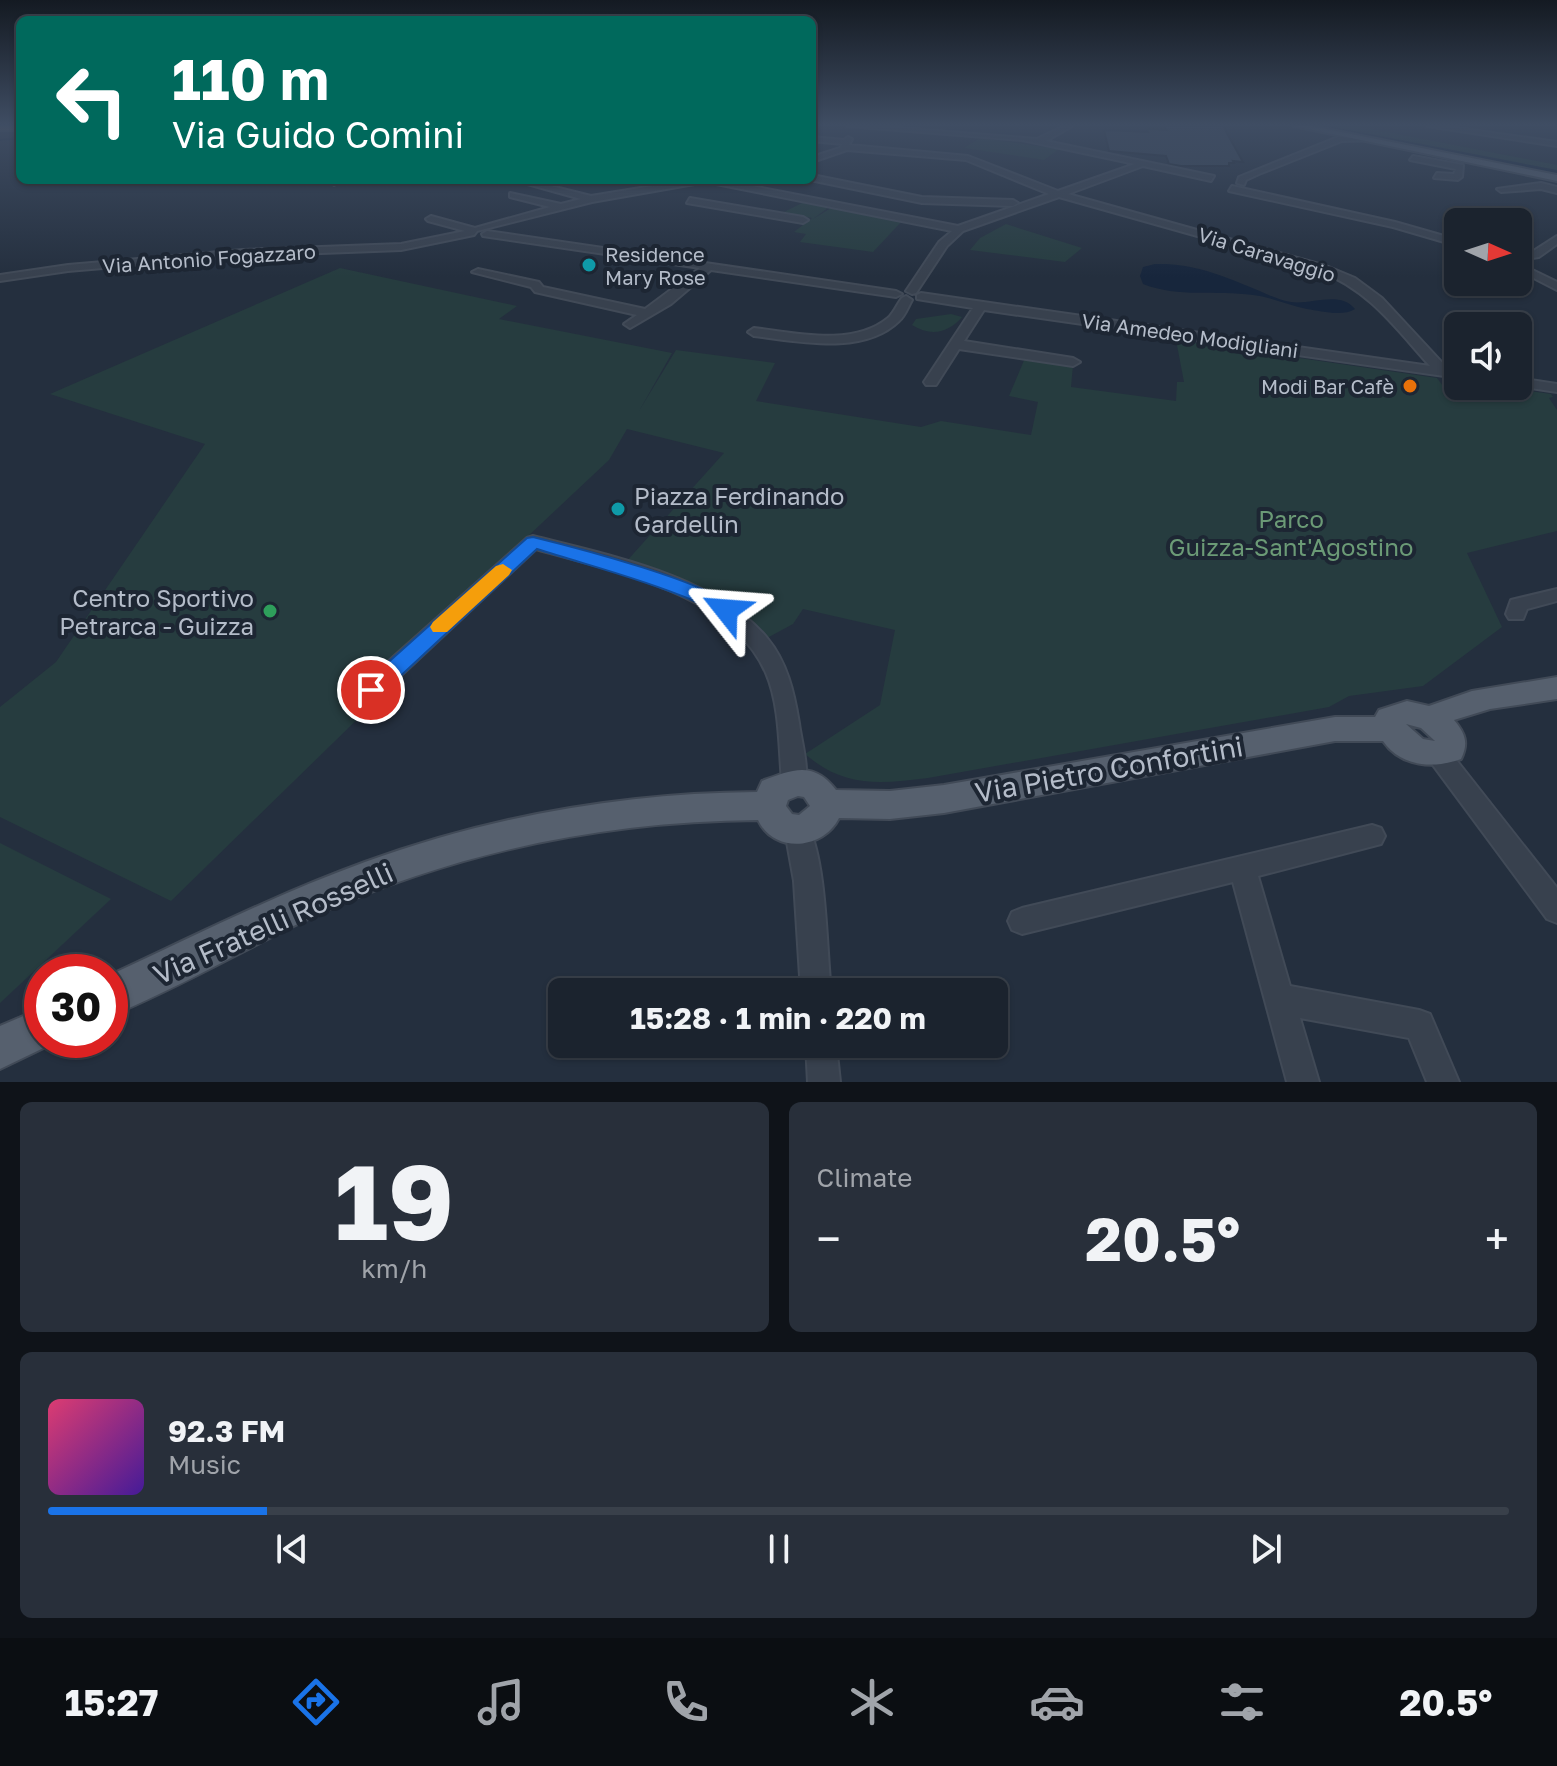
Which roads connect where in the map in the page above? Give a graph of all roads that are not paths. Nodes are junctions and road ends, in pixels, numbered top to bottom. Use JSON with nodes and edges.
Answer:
{"nodes":[{"id":1,"x":1010,"y":176,"type":"edge"},
{"id":2,"x":1107,"y":176,"type":"edge"},
{"id":3,"x":1190,"y":176,"type":"edge"},
{"id":4,"x":1247,"y":176,"type":"edge"},
{"id":5,"x":816,"y":179,"type":"edge"},
{"id":6,"x":1233,"y":182,"type":"junction"},
{"id":7,"x":533,"y":184,"type":"edge"},
{"id":8,"x":682,"y":184,"type":"edge"},
{"id":9,"x":726,"y":184,"type":"edge"},
{"id":10,"x":1501,"y":189,"type":"dead end"},
{"id":11,"x":1557,"y":190,"type":"edge"},
{"id":12,"x":1056,"y":194,"type":"junction"},
{"id":13,"x":513,"y":195,"type":"dead end"},
{"id":14,"x":591,"y":199,"type":"junction"},
{"id":15,"x":800,"y":199,"type":"junction"},
{"id":16,"x":690,"y":201,"type":"dead end"},
{"id":17,"x":1023,"y":205,"type":"junction"},
{"id":18,"x":561,"y":207,"type":"junction"},
{"id":19,"x":774,"y":215,"type":"junction"},
{"id":20,"x":431,"y":219,"type":"dead end"},
{"id":21,"x":803,"y":220,"type":"dead end"},
{"id":22,"x":959,"y":229,"type":"junction"},
{"id":23,"x":487,"y":231,"type":"junction"},
{"id":24,"x":472,"y":232,"type":"junction"},
{"id":25,"x":1444,"y":239,"type":"edge"},
{"id":26,"x":1557,"y":239,"type":"edge"},
{"id":27,"x":1532,"y":255,"type":"edge"},
{"id":28,"x":708,"y":267,"type":"junction"},
{"id":29,"x":478,"y":272,"type":"dead end"},
{"id":30,"x":1532,"y":273,"type":"edge"},
{"id":31,"x":1541,"y":277,"type":"junction"},
{"id":32,"x":1557,"y":277,"type":"edge"},
{"id":33,"x":0,"y":278,"type":"edge"},
{"id":34,"x":1557,"y":287,"type":"edge"},
{"id":35,"x":909,"y":296,"type":"junction"},
{"id":36,"x":980,"y":306,"type":"junction"},
{"id":37,"x":646,"y":313,"type":"junction"},
{"id":38,"x":630,"y":324,"type":"dead end"},
{"id":39,"x":754,"y":332,"type":"dead end"},
{"id":40,"x":955,"y":344,"type":"junction"},
{"id":41,"x":1073,"y":362,"type":"dead end"},
{"id":42,"x":1443,"y":372,"type":"joint"},
{"id":43,"x":931,"y":382,"type":"dead end"},
{"id":44,"x":1532,"y":384,"type":"edge"},
{"id":45,"x":1557,"y":388,"type":"edge"},
{"id":46,"x":1557,"y":595,"type":"edge"},
{"id":47,"x":1516,"y":614,"type":"dead end"},
{"id":48,"x":1557,"y":688,"type":"edge"},
{"id":49,"x":371,"y":690,"type":"dead end"},
{"id":50,"x":1433,"y":720,"type":"junction"},
{"id":51,"x":1391,"y":729,"type":"junction"},
{"id":52,"x":1438,"y":754,"type":"junction"},
{"id":53,"x":781,"y":794,"type":"junction"},
{"id":54,"x":827,"y":804,"type":"junction"},
{"id":55,"x":798,"y":831,"type":"junction"},
{"id":56,"x":1372,"y":836,"type":"dead end"},
{"id":57,"x":1242,"y":868,"type":"junction"},
{"id":58,"x":1557,"y":910,"type":"edge"},
{"id":59,"x":1022,"y":921,"type":"dead end"},
{"id":60,"x":815,"y":978,"type":"edge"},
{"id":61,"x":128,"y":987,"type":"edge"},
{"id":62,"x":1279,"y":999,"type":"junction"},
{"id":63,"x":24,"y":1037,"type":"edge"},
{"id":64,"x":0,"y":1048,"type":"edge"},
{"id":65,"x":822,"y":1058,"type":"edge"},
{"id":66,"x":824,"y":1082,"type":"edge"},
{"id":67,"x":1303,"y":1082,"type":"edge"},
{"id":68,"x":1443,"y":1082,"type":"edge"}],
"edges":[{"from":1,"to":12,"type":"street","name":"Via Caravaggio"},
{"from":2,"to":12,"type":"street"},
{"from":3,"to":6,"type":"street"},
{"from":4,"to":6,"type":"street"},
{"from":5,"to":17,"type":"street"},
{"from":6,"to":25,"type":"street"},
{"from":7,"to":14,"type":"street"},
{"from":8,"to":14,"type":"street"},
{"from":9,"to":15,"type":"street"},
{"from":10,"to":11,"type":"street"},
{"from":12,"to":17,"type":"street"},
{"from":12,"to":42,"type":"street","name":"Via Caravaggio"},
{"from":13,"to":18,"type":"street"},
{"from":14,"to":18,"type":"street"},
{"from":15,"to":19,"type":"street"},
{"from":15,"to":22,"type":"street"},
{"from":16,"to":19,"type":"street"},
{"from":17,"to":22,"type":"street"},
{"from":18,"to":23,"type":"street"},
{"from":19,"to":21,"type":"street"},
{"from":20,"to":24,"type":"street"},
{"from":22,"to":35,"type":"street"},
{"from":23,"to":24,"type":"street"},
{"from":23,"to":28,"type":"street","name":"Via Amedeo Modigliani"},
{"from":24,"to":33,"type":"street","name":"Via Antonio Fogazzaro"},
{"from":26,"to":27,"type":"street"},
{"from":28,"to":35,"type":"street","name":"Via Amedeo Modigliani"},
{"from":28,"to":37,"type":"street"},
{"from":29,"to":37,"type":"street"},
{"from":30,"to":31,"type":"street"},
{"from":31,"to":32,"type":"street"},
{"from":31,"to":34,"type":"street"},
{"from":35,"to":36,"type":"street","name":"Via Amedeo Modigliani"},
{"from":35,"to":39,"type":"street"},
{"from":36,"to":40,"type":"street"},
{"from":36,"to":42,"type":"street","name":"Via Amedeo Modigliani"},
{"from":37,"to":38,"type":"street"},
{"from":40,"to":41,"type":"street"},
{"from":40,"to":43,"type":"street"},
{"from":44,"to":45,"type":"street"},
{"from":46,"to":47,"type":"street"},
{"from":48,"to":50,"type":"main road"},
{"from":49,"to":53,"type":"street"},
{"from":50,"to":51,"type":"main road"},
{"from":50,"to":52,"type":"main road"},
{"from":51,"to":52,"type":"main road"},
{"from":51,"to":54,"type":"main road","name":"Via Pietro Confortini"},
{"from":52,"to":58,"type":"street"},
{"from":53,"to":54,"type":"main road"},
{"from":53,"to":55,"type":"main road"},
{"from":53,"to":61,"type":"main road","name":"Via Fratelli Rosselli"},
{"from":54,"to":55,"type":"main road"},
{"from":55,"to":60,"type":"street"},
{"from":56,"to":57,"type":"street"},
{"from":57,"to":59,"type":"street"},
{"from":57,"to":62,"type":"street"},
{"from":62,"to":67,"type":"street"},
{"from":62,"to":68,"type":"street"},
{"from":63,"to":64,"type":"main road"},
{"from":65,"to":66,"type":"street"}]}
